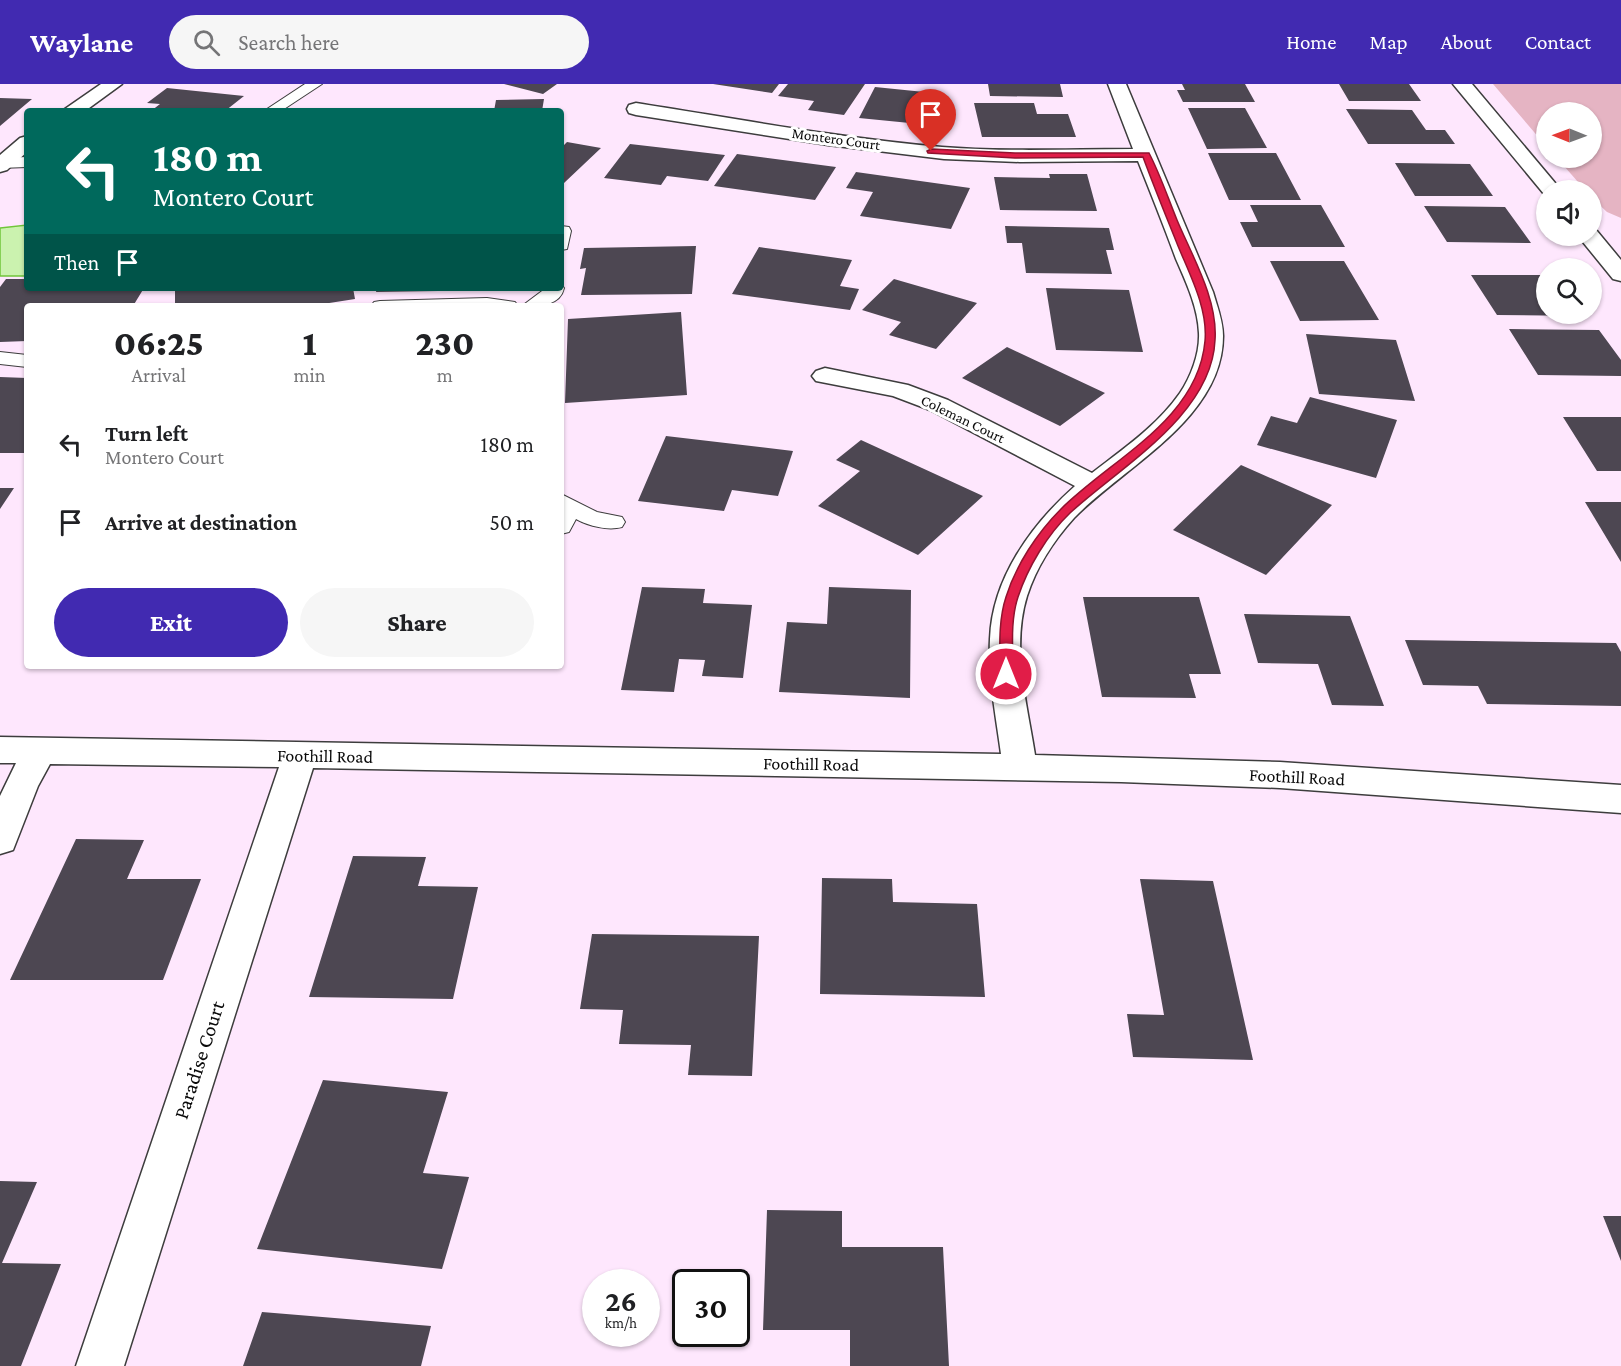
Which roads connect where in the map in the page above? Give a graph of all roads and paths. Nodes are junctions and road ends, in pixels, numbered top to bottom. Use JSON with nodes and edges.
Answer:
{"nodes":[{"id":1,"x":113,"y":84,"type":"edge"},
{"id":2,"x":315,"y":84,"type":"edge"},
{"id":3,"x":1117,"y":84,"type":"edge"},
{"id":4,"x":1462,"y":84,"type":"edge"},
{"id":5,"x":77,"y":108,"type":"edge"},
{"id":6,"x":276,"y":108,"type":"edge"},
{"id":7,"x":636,"y":109,"type":"dead end"},
{"id":8,"x":24,"y":145,"type":"edge"},
{"id":9,"x":1146,"y":155,"type":"junction"},
{"id":10,"x":24,"y":162,"type":"edge"},
{"id":11,"x":1,"y":164,"type":"edge"},
{"id":12,"x":1543,"y":180,"type":"edge"},
{"id":13,"x":1602,"y":242,"type":"edge"},
{"id":14,"x":1621,"y":274,"type":"edge"},
{"id":15,"x":554,"y":291,"type":"edge"},
{"id":16,"x":536,"y":303,"type":"edge"},
{"id":17,"x":0,"y":358,"type":"edge"},
{"id":18,"x":24,"y":361,"type":"edge"},
{"id":19,"x":825,"y":376,"type":"dead end"},
{"id":20,"x":1094,"y":485,"type":"junction"},
{"id":21,"x":564,"y":512,"type":"edge"},
{"id":22,"x":614,"y":522,"type":"dead end"},
{"id":23,"x":0,"y":750,"type":"edge"},
{"id":24,"x":40,"y":751,"type":"junction"},
{"id":25,"x":300,"y":755,"type":"junction"},
{"id":26,"x":1020,"y":767,"type":"junction"},
{"id":27,"x":1621,"y":799,"type":"edge"},
{"id":28,"x":0,"y":840,"type":"edge"},
{"id":29,"x":100,"y":1366,"type":"edge"}],
"edges":[{"from":1,"to":5,"type":"street"},
{"from":2,"to":6,"type":"lane"},
{"from":3,"to":9,"type":"street"},
{"from":4,"to":12,"type":"street"},
{"from":7,"to":9,"type":"street","name":"Montero Court"},
{"from":8,"to":11,"type":"street"},
{"from":9,"to":20,"type":"street"},
{"from":10,"to":11,"type":"lane"},
{"from":13,"to":14,"type":"street"},
{"from":15,"to":16,"type":"lane"},
{"from":17,"to":18,"type":"lane"},
{"from":19,"to":20,"type":"street","name":"Coleman Court"},
{"from":20,"to":26,"type":"street"},
{"from":21,"to":22,"type":"lane"},
{"from":23,"to":24,"type":"street","name":"Foothill Road"},
{"from":24,"to":25,"type":"street","name":"Foothill Road"},
{"from":24,"to":28,"type":"street"},
{"from":25,"to":26,"type":"street","name":"Foothill Road"},
{"from":25,"to":29,"type":"street","name":"Paradise Court"},
{"from":26,"to":27,"type":"street","name":"Foothill Road"}]}
